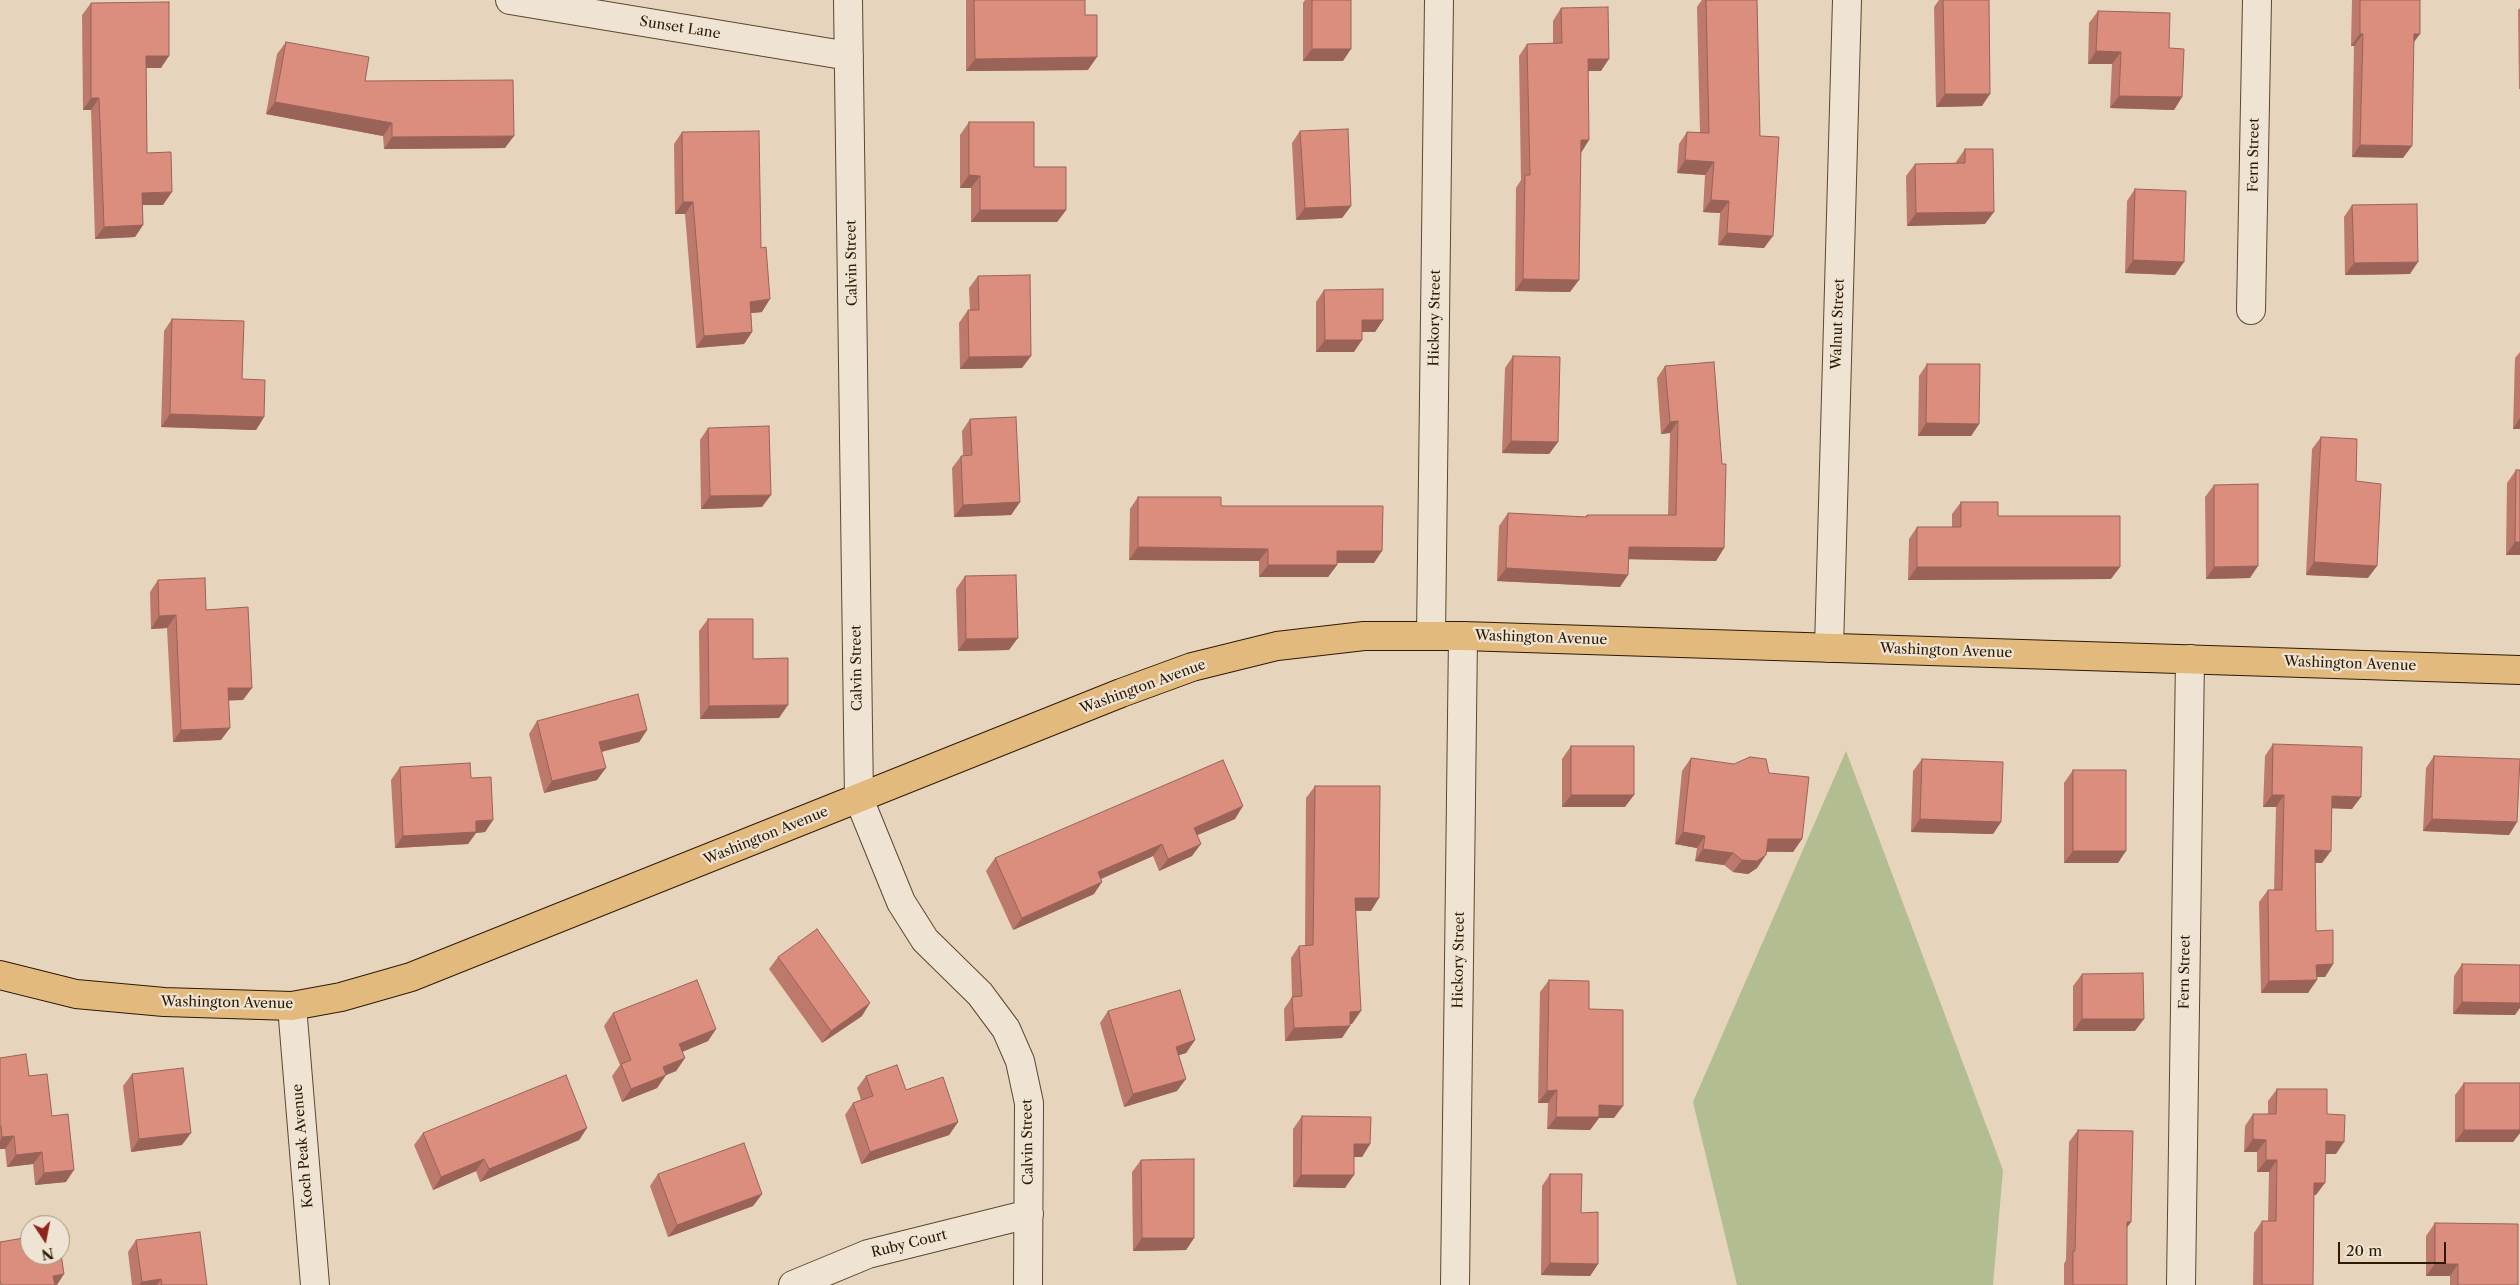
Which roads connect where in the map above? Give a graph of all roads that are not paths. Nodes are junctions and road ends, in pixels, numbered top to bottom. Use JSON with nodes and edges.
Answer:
{"nodes":[{"id":1,"x":510,"y":0,"type":"edge"},
{"id":2,"x":848,"y":0,"type":"edge"},
{"id":3,"x":1439,"y":0,"type":"edge"},
{"id":4,"x":1847,"y":0,"type":"edge"},
{"id":5,"x":2257,"y":0,"type":"edge"},
{"id":6,"x":849,"y":56,"type":"junction"},
{"id":7,"x":2251,"y":310,"type":"dead end"},
{"id":8,"x":1431,"y":635,"type":"junction"},
{"id":9,"x":1463,"y":636,"type":"junction"},
{"id":10,"x":1829,"y":648,"type":"junction"},
{"id":11,"x":2190,"y":659,"type":"junction"},
{"id":12,"x":2520,"y":670,"type":"edge"},
{"id":13,"x":859,"y":799,"type":"junction"},
{"id":14,"x":0,"y":976,"type":"edge"},
{"id":15,"x":292,"y":1006,"type":"junction"},
{"id":16,"x":1029,"y":1214,"type":"junction"},
{"id":17,"x":315,"y":1285,"type":"edge"},
{"id":18,"x":792,"y":1285,"type":"edge"},
{"id":19,"x":1028,"y":1285,"type":"edge"},
{"id":20,"x":1455,"y":1285,"type":"edge"},
{"id":21,"x":2180,"y":1285,"type":"edge"}],
"edges":[{"from":1,"to":6,"type":"street","name":"Sunset Lane"},
{"from":2,"to":6,"type":"street","name":"Calvin Street"},
{"from":3,"to":8,"type":"street","name":"Hickory Street"},
{"from":4,"to":10,"type":"street","name":"Walnut Street"},
{"from":5,"to":7,"type":"street","name":"Fern Street"},
{"from":6,"to":13,"type":"street","name":"Calvin Street"},
{"from":8,"to":9,"type":"main road","name":"Washington Avenue"},
{"from":8,"to":13,"type":"main road","name":"Washington Avenue"},
{"from":9,"to":10,"type":"main road","name":"Washington Avenue"},
{"from":9,"to":20,"type":"street","name":"Hickory Street"},
{"from":10,"to":11,"type":"main road","name":"Washington Avenue"},
{"from":11,"to":12,"type":"main road","name":"Washington Avenue"},
{"from":11,"to":21,"type":"street","name":"Fern Street"},
{"from":13,"to":15,"type":"main road","name":"Washington Avenue"},
{"from":13,"to":16,"type":"street","name":"Calvin Street"},
{"from":14,"to":15,"type":"main road","name":"Washington Avenue"},
{"from":15,"to":17,"type":"street","name":"Koch Peak Avenue"},
{"from":16,"to":18,"type":"street","name":"Ruby Court"},
{"from":16,"to":19,"type":"street","name":"Calvin Street"}]}
